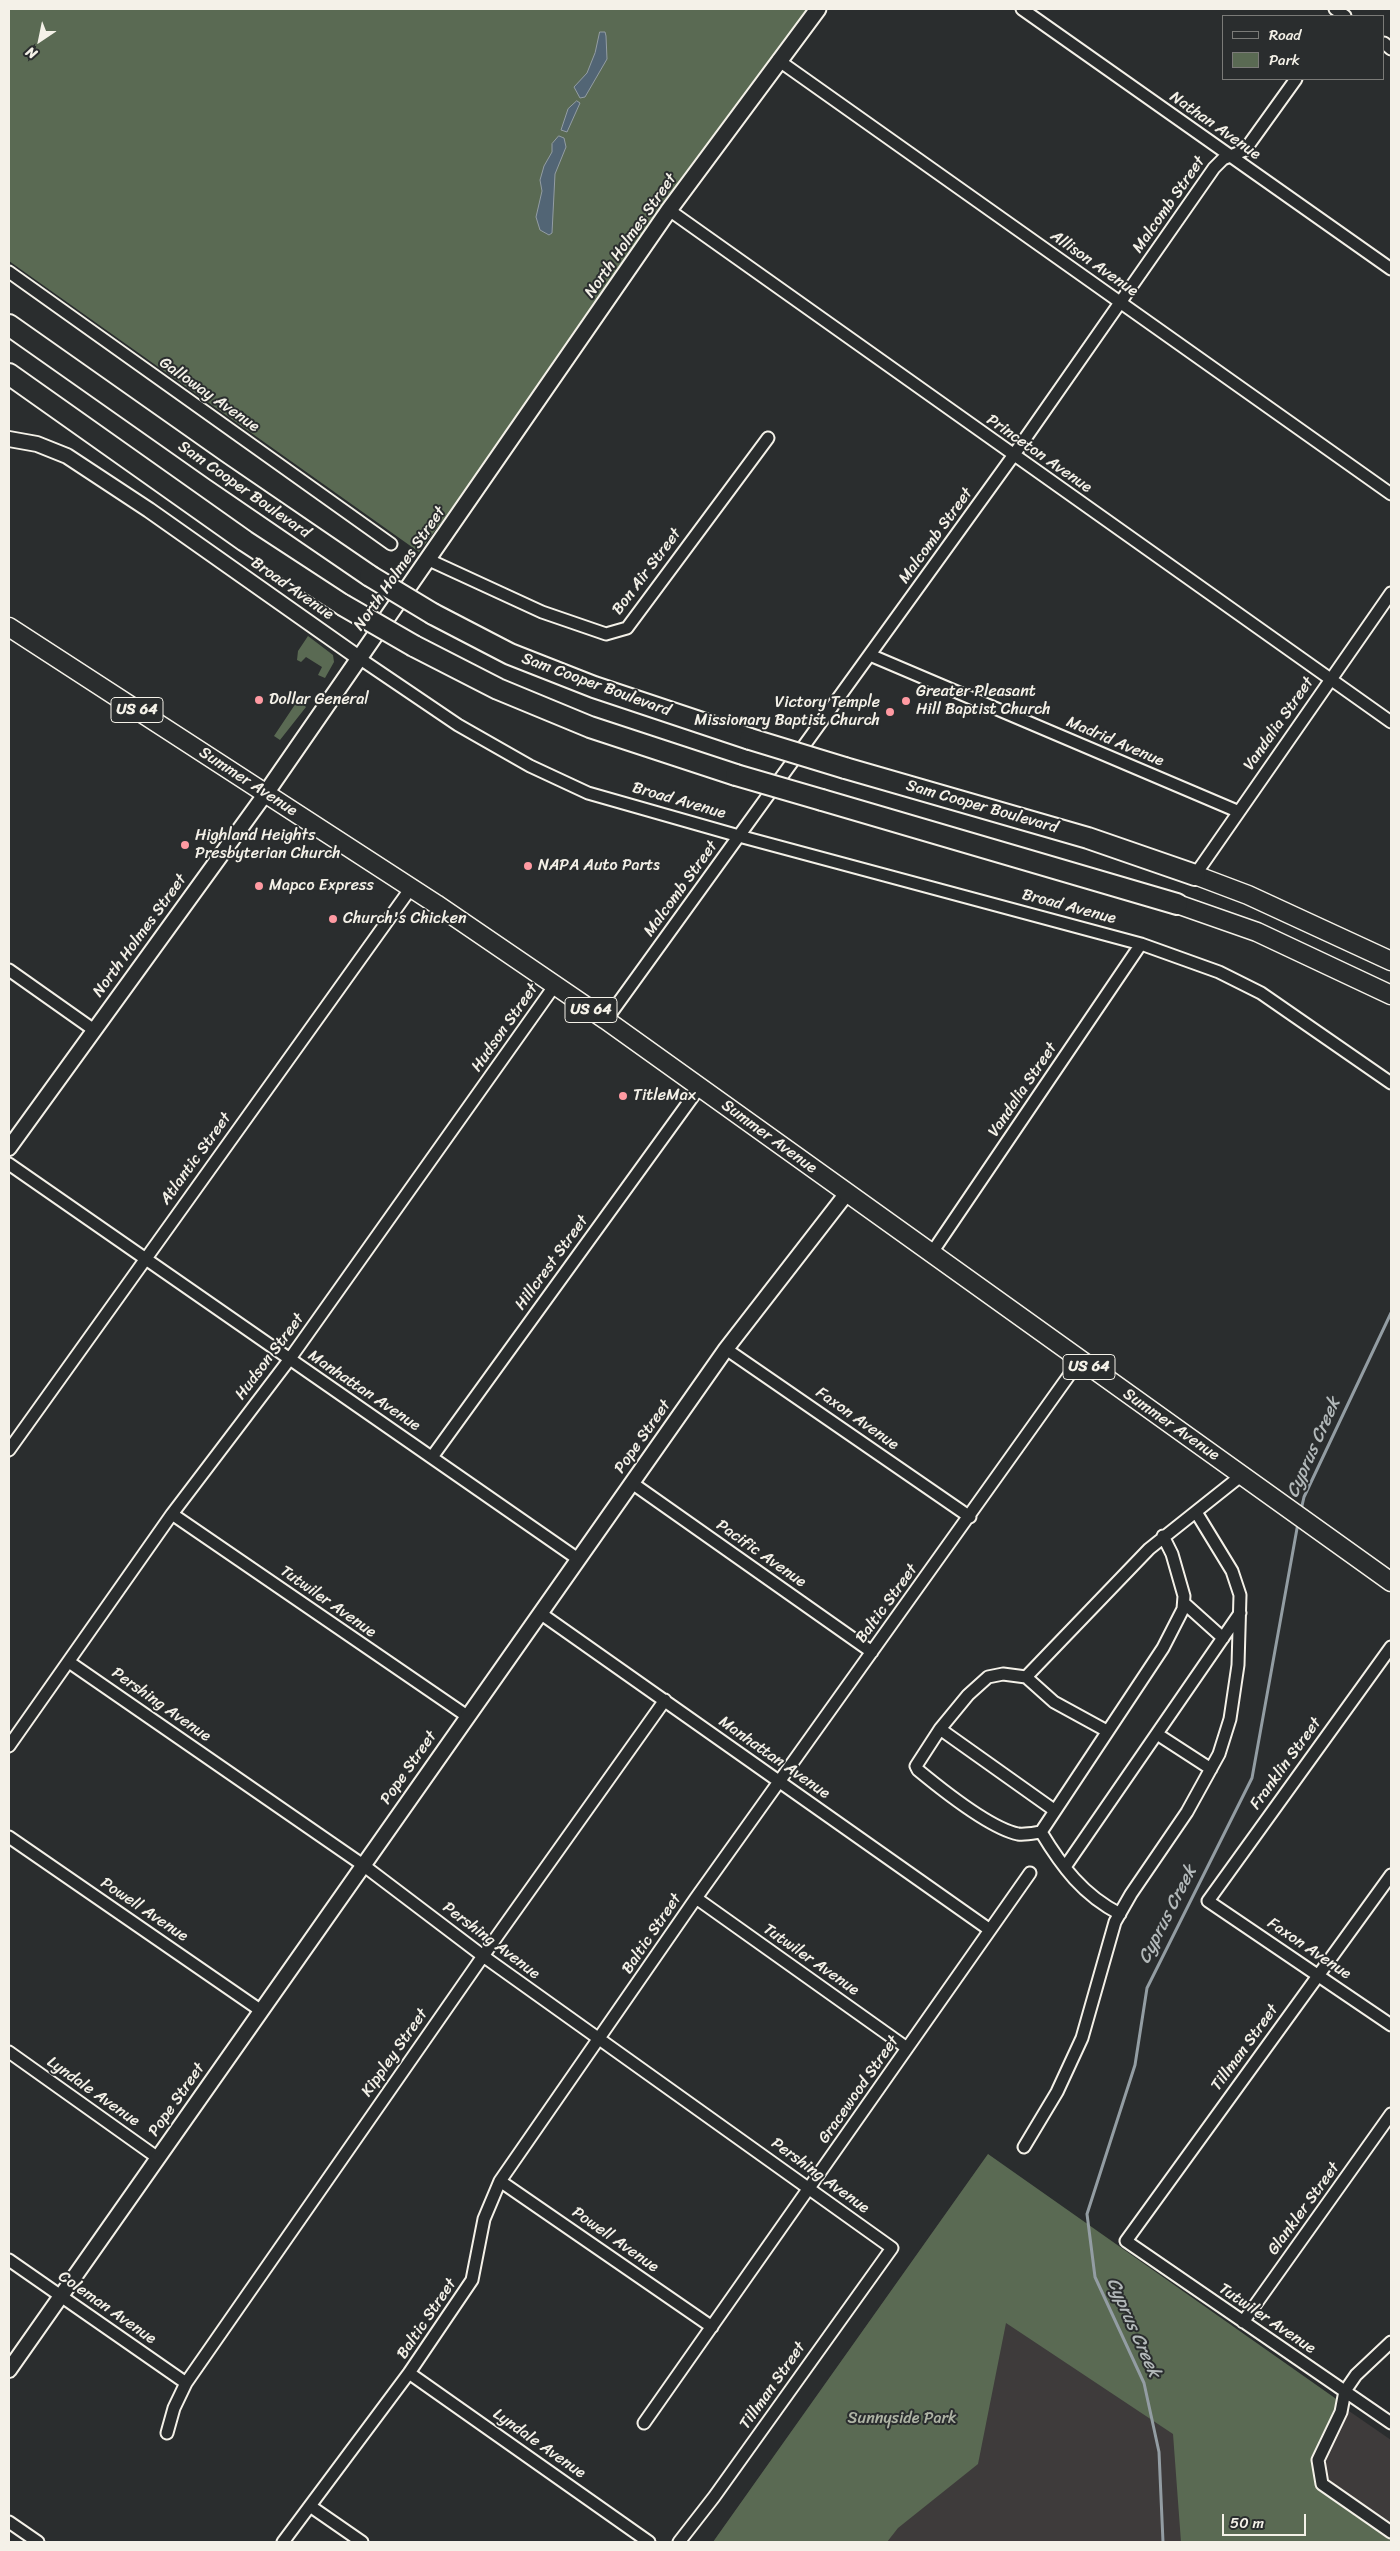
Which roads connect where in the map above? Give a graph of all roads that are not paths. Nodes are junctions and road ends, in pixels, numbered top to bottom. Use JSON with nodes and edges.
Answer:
{"nodes":[{"id":1,"x":818,"y":9,"type":"edge"},
{"id":2,"x":1022,"y":9,"type":"edge"},
{"id":3,"x":778,"y":60,"type":"junction"},
{"id":4,"x":1295,"y":80,"type":"edge"},
{"id":5,"x":1229,"y":156,"type":"junction"},
{"id":6,"x":669,"y":210,"type":"junction"},
{"id":7,"x":1391,"y":269,"type":"edge"},
{"id":8,"x":9,"y":272,"type":"edge"},
{"id":9,"x":1121,"y":302,"type":"junction"},
{"id":10,"x":9,"y":325,"type":"edge"},
{"id":11,"x":9,"y":374,"type":"edge"},
{"id":12,"x":9,"y":388,"type":"edge"},
{"id":13,"x":768,"y":438,"type":"dead end"},
{"id":14,"x":9,"y":439,"type":"edge"},
{"id":15,"x":1014,"y":456,"type":"junction"},
{"id":16,"x":138,"y":467,"type":"junction"},
{"id":17,"x":1391,"y":494,"type":"edge"},
{"id":18,"x":391,"y":544,"type":"dead end"},
{"id":19,"x":429,"y":560,"type":"junction"},
{"id":20,"x":1391,"y":593,"type":"edge"},
{"id":21,"x":9,"y":626,"type":"edge"},
{"id":22,"x":870,"y":655,"type":"junction"},
{"id":23,"x":359,"y":658,"type":"junction"},
{"id":24,"x":1330,"y":680,"type":"junction"},
{"id":25,"x":1391,"y":722,"type":"edge"},
{"id":26,"x":266,"y":793,"type":"junction"},
{"id":27,"x":1237,"y":812,"type":"junction"},
{"id":28,"x":739,"y":836,"type":"junction"},
{"id":29,"x":1195,"y":875,"type":"junction"},
{"id":30,"x":411,"y":888,"type":"junction"},
{"id":31,"x":1177,"y":904,"type":"joint"},
{"id":32,"x":1141,"y":944,"type":"junction"},
{"id":33,"x":1391,"y":961,"type":"edge"},
{"id":34,"x":9,"y":970,"type":"edge"},
{"id":35,"x":555,"y":985,"type":"junction"},
{"id":36,"x":1391,"y":995,"type":"edge"},
{"id":37,"x":606,"y":1020,"type":"junction"},
{"id":38,"x":94,"y":1030,"type":"junction"},
{"id":39,"x":1391,"y":1083,"type":"edge"},
{"id":40,"x":700,"y":1088,"type":"junction"},
{"id":41,"x":9,"y":1148,"type":"edge"},
{"id":42,"x":9,"y":1164,"type":"edge"},
{"id":43,"x":847,"y":1193,"type":"junction"},
{"id":44,"x":931,"y":1254,"type":"junction"},
{"id":45,"x":145,"y":1258,"type":"junction"},
{"id":46,"x":726,"y":1349,"type":"junction"},
{"id":47,"x":290,"y":1360,"type":"junction"},
{"id":48,"x":1080,"y":1360,"type":"junction"},
{"id":49,"x":9,"y":1450,"type":"edge"},
{"id":50,"x":432,"y":1457,"type":"junction"},
{"id":51,"x":1242,"y":1476,"type":"junction"},
{"id":52,"x":632,"y":1483,"type":"junction"},
{"id":53,"x":1196,"y":1512,"type":"junction"},
{"id":54,"x":172,"y":1514,"type":"junction"},
{"id":55,"x":970,"y":1517,"type":"junction"},
{"id":56,"x":1163,"y":1536,"type":"junction"},
{"id":57,"x":578,"y":1559,"type":"junction"},
{"id":58,"x":1391,"y":1582,"type":"edge"},
{"id":59,"x":1184,"y":1603,"type":"junction"},
{"id":60,"x":540,"y":1613,"type":"junction"},
{"id":61,"x":1240,"y":1613,"type":"junction"},
{"id":62,"x":1223,"y":1638,"type":"junction"},
{"id":63,"x":1391,"y":1647,"type":"edge"},
{"id":64,"x":872,"y":1652,"type":"junction"},
{"id":65,"x":68,"y":1662,"type":"junction"},
{"id":66,"x":1026,"y":1677,"type":"junction"},
{"id":67,"x":665,"y":1700,"type":"junction"},
{"id":68,"x":467,"y":1716,"type":"junction"},
{"id":69,"x":940,"y":1729,"type":"junction"},
{"id":70,"x":1107,"y":1731,"type":"junction"},
{"id":71,"x":1157,"y":1734,"type":"junction"},
{"id":72,"x":9,"y":1746,"type":"edge"},
{"id":73,"x":1211,"y":1769,"type":"junction"},
{"id":74,"x":780,"y":1781,"type":"junction"},
{"id":75,"x":1054,"y":1810,"type":"junction"},
{"id":76,"x":1041,"y":1832,"type":"junction"},
{"id":77,"x":9,"y":1837,"type":"edge"},
{"id":78,"x":363,"y":1865,"type":"junction"},
{"id":79,"x":1065,"y":1867,"type":"junction"},
{"id":80,"x":1030,"y":1873,"type":"dead end"},
{"id":81,"x":1391,"y":1875,"type":"edge"},
{"id":82,"x":696,"y":1898,"type":"junction"},
{"id":83,"x":1208,"y":1901,"type":"joint"},
{"id":84,"x":1120,"y":1914,"type":"junction"},
{"id":85,"x":990,"y":1930,"type":"junction"},
{"id":86,"x":483,"y":1956,"type":"junction"},
{"id":87,"x":1318,"y":1975,"type":"junction"},
{"id":88,"x":260,"y":2010,"type":"junction"},
{"id":89,"x":1391,"y":2025,"type":"edge"},
{"id":90,"x":599,"y":2040,"type":"junction"},
{"id":91,"x":907,"y":2048,"type":"junction"},
{"id":92,"x":9,"y":2052,"type":"edge"},
{"id":93,"x":1391,"y":2114,"type":"edge"},
{"id":94,"x":1024,"y":2147,"type":"dead end"},
{"id":95,"x":158,"y":2158,"type":"junction"},
{"id":96,"x":500,"y":2181,"type":"junction"},
{"id":97,"x":810,"y":2188,"type":"junction"},
{"id":98,"x":1126,"y":2240,"type":"joint"},
{"id":99,"x":892,"y":2248,"type":"joint"},
{"id":100,"x":9,"y":2260,"type":"edge"},
{"id":101,"x":60,"y":2296,"type":"junction"},
{"id":102,"x":1242,"y":2322,"type":"junction"},
{"id":103,"x":712,"y":2327,"type":"junction"},
{"id":104,"x":1391,"y":2342,"type":"edge"},
{"id":105,"x":9,"y":2370,"type":"edge"},
{"id":106,"x":410,"y":2373,"type":"junction"},
{"id":107,"x":186,"y":2383,"type":"junction"},
{"id":108,"x":1345,"y":2391,"type":"junction"},
{"id":109,"x":644,"y":2423,"type":"dead end"},
{"id":110,"x":1391,"y":2423,"type":"edge"},
{"id":111,"x":167,"y":2433,"type":"dead end"},
{"id":112,"x":310,"y":2506,"type":"junction"},
{"id":113,"x":9,"y":2522,"type":"edge"},
{"id":114,"x":1391,"y":2532,"type":"edge"},
{"id":115,"x":38,"y":2542,"type":"edge"},
{"id":116,"x":283,"y":2542,"type":"edge"},
{"id":117,"x":362,"y":2542,"type":"edge"},
{"id":118,"x":649,"y":2542,"type":"edge"},
{"id":119,"x":679,"y":2542,"type":"edge"}],
"edges":[{"from":1,"to":3,"type":"main road","name":"North Holmes Street"},
{"from":2,"to":5,"type":"street","name":"Nathan Avenue"},
{"from":3,"to":6,"type":"main road","name":"North Holmes Street"},
{"from":3,"to":9,"type":"street","name":"Allison Avenue"},
{"from":4,"to":5,"type":"street","name":"Malcomb Street"},
{"from":5,"to":7,"type":"street","name":"Nathan Avenue"},
{"from":5,"to":9,"type":"street","name":"Malcomb Street"},
{"from":6,"to":15,"type":"street","name":"Princeton Avenue"},
{"from":6,"to":19,"type":"main road","name":"North Holmes Street"},
{"from":8,"to":18,"type":"street","name":"Galloway Avenue"},
{"from":9,"to":15,"type":"street","name":"Malcomb Street"},
{"from":9,"to":17,"type":"street","name":"Allison Avenue"},
{"from":10,"to":29,"type":"highway","name":"Sam Cooper Boulevard","bridge":true},
{"from":11,"to":16,"type":"highway"},
{"from":12,"to":16,"type":"highway"},
{"from":13,"to":19,"type":"street","name":"Bon Air Street"},
{"from":14,"to":23,"type":"street","name":"Broad Avenue"},
{"from":15,"to":22,"type":"street","name":"Malcomb Street"},
{"from":15,"to":24,"type":"street","name":"Princeton Avenue"},
{"from":16,"to":31,"type":"highway","bridge":true},
{"from":19,"to":23,"type":"main road","name":"North Holmes Street"},
{"from":20,"to":24,"type":"street","name":"Vandalia Street"},
{"from":21,"to":26,"type":"main road","name":"Summer Avenue","number":"US 64"},
{"from":22,"to":27,"type":"street","name":"Madrid Avenue"},
{"from":22,"to":28,"type":"street","name":"Malcomb Street"},
{"from":23,"to":26,"type":"main road","name":"North Holmes Street"},
{"from":23,"to":28,"type":"street","name":"Broad Avenue"},
{"from":24,"to":25,"type":"street","name":"Princeton Avenue"},
{"from":24,"to":27,"type":"street","name":"Vandalia Street"},
{"from":26,"to":30,"type":"main road","name":"Summer Avenue","number":"US 64"},
{"from":26,"to":38,"type":"street","name":"North Holmes Street"},
{"from":27,"to":29,"type":"street","name":"Vandalia Street"},
{"from":28,"to":32,"type":"street","name":"Broad Avenue"},
{"from":28,"to":37,"type":"street","name":"Malcomb Street"},
{"from":29,"to":33,"type":"main road","name":"Sam Cooper Boulevard"},
{"from":30,"to":35,"type":"main road","name":"Summer Avenue","number":"US 64"},
{"from":30,"to":45,"type":"street","name":"Atlantic Street"},
{"from":31,"to":36,"type":"main road"},
{"from":32,"to":39,"type":"street","name":"Broad Avenue"},
{"from":32,"to":44,"type":"street","name":"Vandalia Street"},
{"from":34,"to":38,"type":"street"},
{"from":35,"to":37,"type":"main road","name":"Summer Avenue","number":"US 64"},
{"from":35,"to":47,"type":"street","name":"Hudson Street"},
{"from":37,"to":40,"type":"main road","name":"Summer Avenue","number":"US 64"},
{"from":38,"to":41,"type":"street","name":"North Holmes Street"},
{"from":40,"to":43,"type":"main road","name":"Summer Avenue","number":"US 64"},
{"from":40,"to":50,"type":"street","name":"Hillcrest Street"},
{"from":42,"to":45,"type":"street","name":"Manhattan Avenue"},
{"from":43,"to":44,"type":"main road","name":"Summer Avenue","number":"US 64"},
{"from":43,"to":46,"type":"street","name":"Pope Street"},
{"from":44,"to":48,"type":"main road","name":"Summer Avenue","number":"US 64"},
{"from":45,"to":47,"type":"street","name":"Manhattan Avenue"},
{"from":45,"to":49,"type":"street","name":"Atlantic Street"},
{"from":46,"to":52,"type":"street","name":"Pope Street"},
{"from":46,"to":55,"type":"street","name":"Faxon Avenue"},
{"from":47,"to":50,"type":"street","name":"Manhattan Avenue"},
{"from":47,"to":54,"type":"street","name":"Hudson Street"},
{"from":48,"to":51,"type":"main road","name":"Summer Avenue","number":"US 64"},
{"from":48,"to":55,"type":"street","name":"Baltic Street"},
{"from":50,"to":57,"type":"street","name":"Manhattan Avenue"},
{"from":51,"to":53,"type":"street"},
{"from":51,"to":58,"type":"main road","name":"Summer Avenue","number":"US 64"},
{"from":52,"to":57,"type":"street","name":"Pope Street"},
{"from":52,"to":64,"type":"street","name":"Pacific Avenue"},
{"from":53,"to":56,"type":"street"},
{"from":53,"to":61,"type":"street"},
{"from":54,"to":65,"type":"street","name":"Hudson Street"},
{"from":54,"to":68,"type":"street","name":"Tutwiler Avenue"},
{"from":55,"to":64,"type":"street","name":"Baltic Street"},
{"from":56,"to":59,"type":"street"},
{"from":56,"to":66,"type":"street"},
{"from":57,"to":60,"type":"street","name":"Pope Street"},
{"from":59,"to":62,"type":"street"},
{"from":59,"to":70,"type":"street"},
{"from":60,"to":67,"type":"street","name":"Manhattan Avenue"},
{"from":60,"to":68,"type":"street","name":"Pope Street"},
{"from":61,"to":62,"type":"street"},
{"from":61,"to":73,"type":"street"},
{"from":62,"to":71,"type":"street"},
{"from":63,"to":83,"type":"street","name":"Franklin Street"},
{"from":64,"to":74,"type":"street","name":"Baltic Street"},
{"from":65,"to":72,"type":"street","name":"Hudson Street"},
{"from":65,"to":78,"type":"street","name":"Pershing Avenue"},
{"from":66,"to":69,"type":"street"},
{"from":66,"to":70,"type":"street"},
{"from":67,"to":74,"type":"street","name":"Manhattan Avenue"},
{"from":67,"to":86,"type":"street","name":"Kippley Street"},
{"from":68,"to":78,"type":"street","name":"Pope Street"},
{"from":69,"to":75,"type":"street"},
{"from":69,"to":76,"type":"street"},
{"from":70,"to":75,"type":"street"},
{"from":71,"to":73,"type":"street"},
{"from":71,"to":79,"type":"street"},
{"from":73,"to":84,"type":"street"},
{"from":74,"to":82,"type":"street","name":"Baltic Street"},
{"from":74,"to":85,"type":"street","name":"Manhattan Avenue"},
{"from":75,"to":76,"type":"street"},
{"from":76,"to":79,"type":"street"},
{"from":77,"to":88,"type":"street","name":"Powell Avenue"},
{"from":78,"to":86,"type":"street","name":"Pershing Avenue"},
{"from":78,"to":88,"type":"street","name":"Pope Street"},
{"from":79,"to":84,"type":"street"},
{"from":80,"to":85,"type":"street","name":"Gracewood Street"},
{"from":81,"to":87,"type":"street","name":"Tillman Street"},
{"from":82,"to":90,"type":"street","name":"Baltic Street"},
{"from":82,"to":91,"type":"street","name":"Tutwiler Avenue"},
{"from":83,"to":87,"type":"street","name":"Faxon Avenue"},
{"from":84,"to":94,"type":"street"},
{"from":85,"to":91,"type":"street","name":"Gracewood Street"},
{"from":86,"to":90,"type":"street","name":"Pershing Avenue"},
{"from":86,"to":107,"type":"street","name":"Kippley Street"},
{"from":87,"to":89,"type":"street","name":"Faxon Avenue"},
{"from":87,"to":98,"type":"street","name":"Tillman Street"},
{"from":88,"to":95,"type":"street","name":"Pope Street"},
{"from":90,"to":96,"type":"street","name":"Baltic Street"},
{"from":90,"to":97,"type":"street","name":"Pershing Avenue"},
{"from":91,"to":97,"type":"street","name":"Gracewood Street"},
{"from":92,"to":95,"type":"street","name":"Lyndale Avenue"},
{"from":93,"to":102,"type":"street","name":"Glankler Street"},
{"from":95,"to":101,"type":"street","name":"Pope Street"},
{"from":96,"to":103,"type":"street","name":"Powell Avenue"},
{"from":96,"to":106,"type":"street","name":"Baltic Street"},
{"from":97,"to":99,"type":"street","name":"Pershing Avenue"},
{"from":97,"to":103,"type":"street","name":"Gracewood Street"},
{"from":98,"to":102,"type":"street","name":"Tutwiler Avenue"},
{"from":99,"to":119,"type":"street","name":"Tillman Street"},
{"from":100,"to":101,"type":"street","name":"Coleman Avenue"},
{"from":101,"to":105,"type":"street","name":"Pope Street"},
{"from":101,"to":107,"type":"street","name":"Coleman Avenue"},
{"from":102,"to":108,"type":"street","name":"Tutwiler Avenue"},
{"from":103,"to":109,"type":"street","name":"Gracewood Street"},
{"from":104,"to":108,"type":"street"},
{"from":106,"to":112,"type":"street","name":"Baltic Street"},
{"from":106,"to":118,"type":"street","name":"Lyndale Avenue"},
{"from":107,"to":111,"type":"street","name":"Kippley Street"},
{"from":108,"to":110,"type":"street","name":"Tutwiler Avenue"},
{"from":108,"to":114,"type":"street"},
{"from":112,"to":116,"type":"street","name":"Baltic Street"},
{"from":112,"to":117,"type":"street"},
{"from":113,"to":115,"type":"street"}]}
